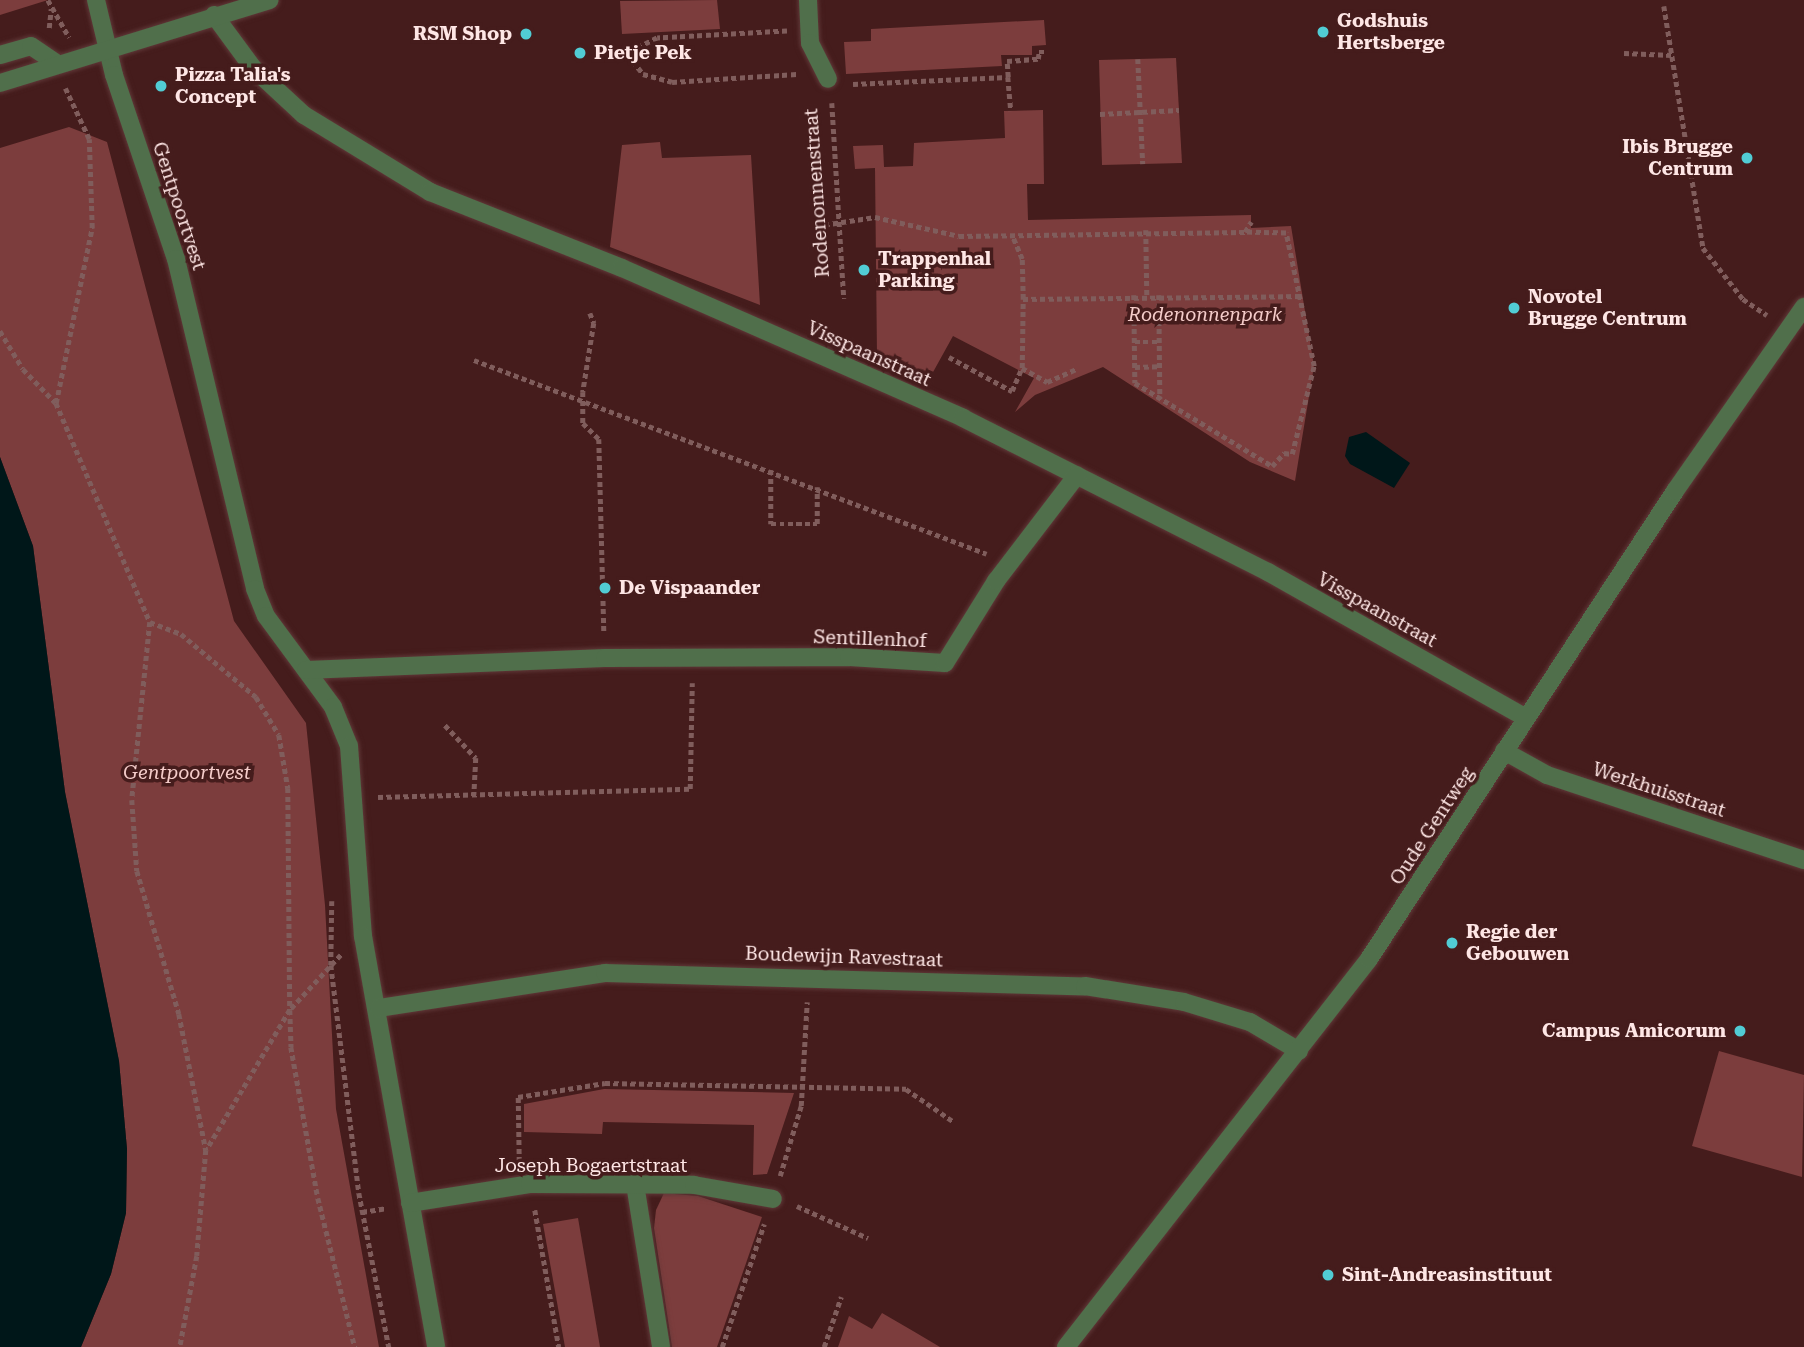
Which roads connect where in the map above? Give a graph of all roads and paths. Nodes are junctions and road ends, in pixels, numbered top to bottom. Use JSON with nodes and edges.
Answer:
{"nodes":[{"id":1,"x":48,"y":0,"type":"edge"},
{"id":2,"x":96,"y":0,"type":"edge"},
{"id":3,"x":270,"y":0,"type":"edge"},
{"id":4,"x":808,"y":0,"type":"edge"},
{"id":5,"x":1664,"y":6,"type":"dead end"},
{"id":6,"x":51,"y":8,"type":"junction"},
{"id":7,"x":214,"y":15,"type":"junction"},
{"id":8,"x":808,"y":31,"type":"junction"},
{"id":9,"x":49,"y":33,"type":"dead end"},
{"id":10,"x":106,"y":49,"type":"junction"},
{"id":11,"x":1047,"y":52,"type":"dead end"},
{"id":12,"x":1624,"y":53,"type":"dead end"},
{"id":13,"x":0,"y":55,"type":"edge"},
{"id":14,"x":1672,"y":55,"type":"junction"},
{"id":15,"x":77,"y":58,"type":"junction"},
{"id":16,"x":1138,"y":59,"type":"dead end"},
{"id":17,"x":58,"y":64,"type":"junction"},
{"id":18,"x":1008,"y":77,"type":"junction"},
{"id":19,"x":828,"y":79,"type":"junction"},
{"id":20,"x":0,"y":83,"type":"edge"},
{"id":21,"x":65,"y":88,"type":"dead end"},
{"id":22,"x":1179,"y":110,"type":"dead end"},
{"id":23,"x":1011,"y":111,"type":"dead end"},
{"id":24,"x":1140,"y":112,"type":"junction"},
{"id":25,"x":1100,"y":114,"type":"dead end"},
{"id":26,"x":1143,"y":164,"type":"dead end"},
{"id":27,"x":840,"y":221,"type":"junction"},
{"id":28,"x":1251,"y":222,"type":"dead end"},
{"id":29,"x":816,"y":226,"type":"dead end"},
{"id":30,"x":1146,"y":230,"type":"junction"},
{"id":31,"x":1245,"y":232,"type":"junction"},
{"id":32,"x":1012,"y":235,"type":"junction"},
{"id":33,"x":1134,"y":295,"type":"junction"},
{"id":34,"x":1147,"y":295,"type":"junction"},
{"id":35,"x":1159,"y":295,"type":"junction"},
{"id":36,"x":1300,"y":296,"type":"junction"},
{"id":37,"x":844,"y":299,"type":"dead end"},
{"id":38,"x":1023,"y":299,"type":"junction"},
{"id":39,"x":1804,"y":307,"type":"edge"},
{"id":40,"x":590,"y":313,"type":"dead end"},
{"id":41,"x":1798,"y":324,"type":"edge"},
{"id":42,"x":0,"y":331,"type":"edge"},
{"id":43,"x":1135,"y":342,"type":"junction"},
{"id":44,"x":1159,"y":342,"type":"junction"},
{"id":45,"x":949,"y":357,"type":"dead end"},
{"id":46,"x":474,"y":360,"type":"dead end"},
{"id":47,"x":1135,"y":366,"type":"junction"},
{"id":48,"x":1160,"y":366,"type":"junction"},
{"id":49,"x":1022,"y":368,"type":"junction"},
{"id":50,"x":1076,"y":369,"type":"dead end"},
{"id":51,"x":582,"y":399,"type":"junction"},
{"id":52,"x":1160,"y":400,"type":"junction"},
{"id":53,"x":55,"y":403,"type":"junction"},
{"id":54,"x":771,"y":470,"type":"junction"},
{"id":55,"x":1076,"y":475,"type":"junction"},
{"id":56,"x":817,"y":487,"type":"junction"},
{"id":57,"x":1010,"y":563,"type":"junction"},
{"id":58,"x":150,"y":622,"type":"junction"},
{"id":59,"x":692,"y":658,"type":"junction"},
{"id":60,"x":605,"y":659,"type":"junction"},
{"id":61,"x":306,"y":670,"type":"junction"},
{"id":62,"x":1526,"y":718,"type":"junction"},
{"id":63,"x":445,"y":725,"type":"dead end"},
{"id":64,"x":1504,"y":751,"type":"junction"},
{"id":65,"x":474,"y":795,"type":"junction"},
{"id":66,"x":354,"y":798,"type":"junction"},
{"id":67,"x":1804,"y":860,"type":"edge"},
{"id":68,"x":332,"y":898,"type":"dead end"},
{"id":69,"x":363,"y":936,"type":"junction"},
{"id":70,"x":331,"y":965,"type":"junction"},
{"id":71,"x":809,"y":977,"type":"junction"},
{"id":72,"x":379,"y":1008,"type":"junction"},
{"id":73,"x":290,"y":1010,"type":"junction"},
{"id":74,"x":1300,"y":1051,"type":"junction"},
{"id":75,"x":802,"y":1087,"type":"junction"},
{"id":76,"x":954,"y":1122,"type":"dead end"},
{"id":77,"x":206,"y":1150,"type":"junction"},
{"id":78,"x":525,"y":1184,"type":"junction"},
{"id":79,"x":635,"y":1184,"type":"junction"},
{"id":80,"x":773,"y":1199,"type":"junction"},
{"id":81,"x":410,"y":1203,"type":"junction"},
{"id":82,"x":868,"y":1238,"type":"dead end"},
{"id":83,"x":841,"y":1297,"type":"dead end"},
{"id":84,"x":1069,"y":1346,"type":"edge"},
{"id":85,"x":180,"y":1347,"type":"edge"},
{"id":86,"x":355,"y":1347,"type":"edge"},
{"id":87,"x":389,"y":1347,"type":"edge"},
{"id":88,"x":436,"y":1347,"type":"edge"},
{"id":89,"x":559,"y":1347,"type":"edge"},
{"id":90,"x":661,"y":1347,"type":"edge"},
{"id":91,"x":722,"y":1347,"type":"edge"},
{"id":92,"x":824,"y":1347,"type":"edge"}],
"edges":[{"from":1,"to":6,"type":"path"},
{"from":2,"to":10,"type":"street","name":"Gentpoortvest"},
{"from":3,"to":7,"type":"street"},
{"from":4,"to":8,"type":"street"},
{"from":5,"to":14,"type":"path"},
{"from":6,"to":9,"type":"path"},
{"from":6,"to":15,"type":"path"},
{"from":7,"to":10,"type":"street"},
{"from":7,"to":55,"type":"street","name":"Visspaanstraat"},
{"from":8,"to":19,"type":"street"},
{"from":8,"to":19,"type":"path"},
{"from":10,"to":15,"type":"street"},
{"from":10,"to":61,"type":"street","name":"Gentpoortvest"},
{"from":11,"to":18,"type":"path"},
{"from":12,"to":14,"type":"path"},
{"from":13,"to":17,"type":"street"},
{"from":14,"to":41,"type":"path"},
{"from":15,"to":17,"type":"street"},
{"from":16,"to":24,"type":"path"},
{"from":17,"to":20,"type":"street"},
{"from":18,"to":19,"type":"path","name":"Rodenonnenstraat"},
{"from":18,"to":23,"type":"path"},
{"from":19,"to":27,"type":"path","name":"Rodenonnenstraat"},
{"from":21,"to":53,"type":"path"},
{"from":22,"to":24,"type":"path"},
{"from":24,"to":25,"type":"path"},
{"from":24,"to":26,"type":"path"},
{"from":27,"to":29,"type":"path"},
{"from":27,"to":32,"type":"path"},
{"from":27,"to":37,"type":"path","name":"Rodenonnenstraat"},
{"from":28,"to":31,"type":"path"},
{"from":30,"to":31,"type":"path"},
{"from":30,"to":32,"type":"path"},
{"from":30,"to":34,"type":"path"},
{"from":31,"to":36,"type":"path"},
{"from":32,"to":38,"type":"path"},
{"from":33,"to":34,"type":"path"},
{"from":33,"to":38,"type":"path"},
{"from":33,"to":43,"type":"path"},
{"from":34,"to":35,"type":"path"},
{"from":35,"to":36,"type":"path"},
{"from":35,"to":44,"type":"path"},
{"from":36,"to":52,"type":"path"},
{"from":38,"to":49,"type":"path"},
{"from":39,"to":41,"type":"street","name":"Oude Gentweg"},
{"from":40,"to":51,"type":"path"},
{"from":41,"to":62,"type":"street","name":"Oude Gentweg"},
{"from":42,"to":53,"type":"path"},
{"from":43,"to":44,"type":"path"},
{"from":43,"to":47,"type":"path"},
{"from":44,"to":48,"type":"path"},
{"from":45,"to":49,"type":"path"},
{"from":46,"to":51,"type":"path"},
{"from":47,"to":48,"type":"path"},
{"from":47,"to":52,"type":"path"},
{"from":48,"to":52,"type":"path"},
{"from":49,"to":50,"type":"path"},
{"from":51,"to":54,"type":"path"},
{"from":51,"to":60,"type":"path"},
{"from":53,"to":58,"type":"path"},
{"from":54,"to":56,"type":"path"},
{"from":54,"to":56,"type":"path"},
{"from":55,"to":57,"type":"street","name":"Sentillenhof"},
{"from":55,"to":62,"type":"street","name":"Visspaanstraat"},
{"from":56,"to":57,"type":"path"},
{"from":57,"to":59,"type":"street","name":"Sentillenhof"},
{"from":58,"to":73,"type":"path"},
{"from":58,"to":77,"type":"path"},
{"from":59,"to":60,"type":"street","name":"Sentillenhof"},
{"from":59,"to":65,"type":"path"},
{"from":60,"to":61,"type":"street","name":"Sentillenhof"},
{"from":61,"to":66,"type":"street","name":"Gentpoortvest"},
{"from":62,"to":64,"type":"street","name":"Oude Gentweg"},
{"from":63,"to":65,"type":"path"},
{"from":64,"to":67,"type":"street","name":"Werkhuisstraat"},
{"from":64,"to":74,"type":"street","name":"Oude Gentweg"},
{"from":65,"to":66,"type":"path"},
{"from":66,"to":69,"type":"street","name":"Gentpoortvest"},
{"from":68,"to":70,"type":"path"},
{"from":69,"to":70,"type":"path"},
{"from":69,"to":72,"type":"street","name":"Gentpoortvest"},
{"from":70,"to":73,"type":"path"},
{"from":70,"to":87,"type":"path"},
{"from":71,"to":72,"type":"street","name":"Boudewijn Ravestraat"},
{"from":71,"to":74,"type":"street","name":"Boudewijn Ravestraat"},
{"from":71,"to":75,"type":"path"},
{"from":72,"to":81,"type":"street","name":"Gentpoortvest"},
{"from":73,"to":77,"type":"path"},
{"from":73,"to":86,"type":"path"},
{"from":74,"to":84,"type":"street","name":"Oude Gentweg"},
{"from":75,"to":76,"type":"path"},
{"from":75,"to":78,"type":"path"},
{"from":75,"to":80,"type":"path"},
{"from":77,"to":85,"type":"path"},
{"from":78,"to":79,"type":"street","name":"Joseph Bogaertstraat"},
{"from":78,"to":81,"type":"street","name":"Joseph Bogaertstraat"},
{"from":78,"to":89,"type":"path"},
{"from":79,"to":80,"type":"street","name":"Joseph Bogaertstraat"},
{"from":79,"to":90,"type":"street"},
{"from":80,"to":82,"type":"path"},
{"from":80,"to":91,"type":"path"},
{"from":81,"to":88,"type":"street","name":"Gentpoortvest"},
{"from":83,"to":92,"type":"path"}]}
